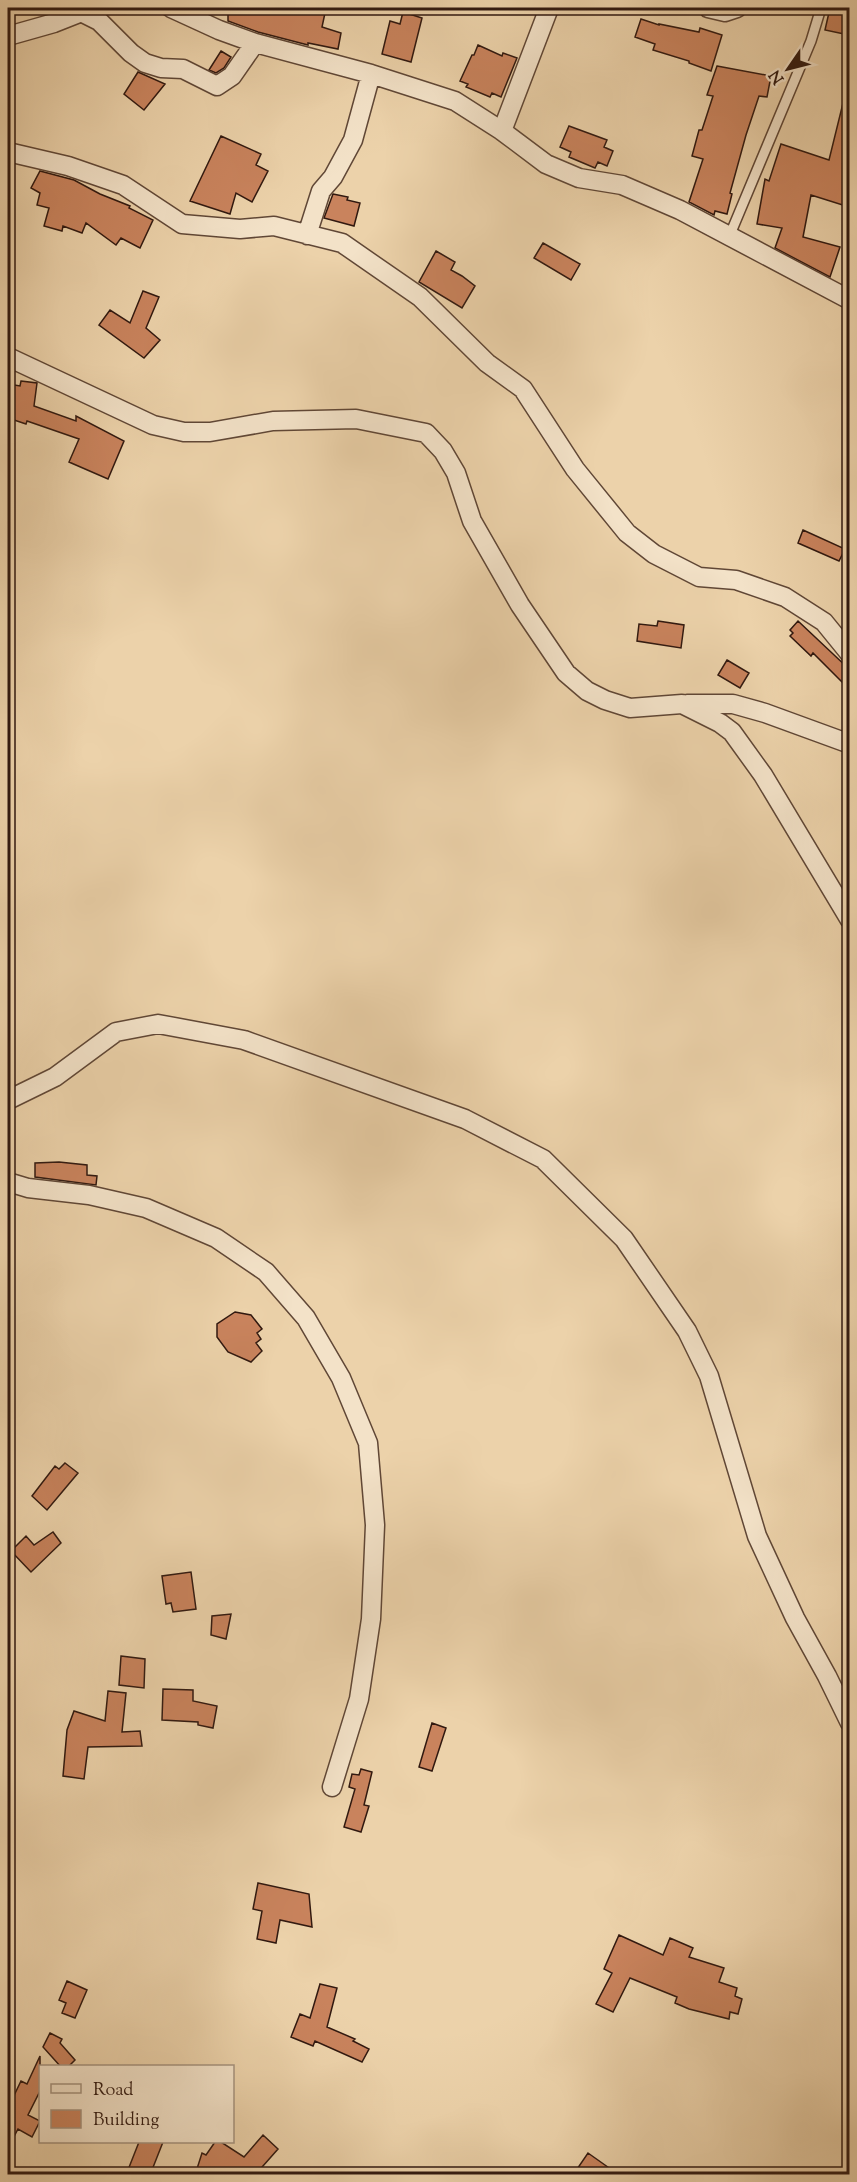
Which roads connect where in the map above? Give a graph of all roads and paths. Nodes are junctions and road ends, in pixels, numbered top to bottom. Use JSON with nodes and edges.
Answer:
{"nodes":[{"id":1,"x":171,"y":8,"type":"edge"},
{"id":2,"x":549,"y":8,"type":"edge"},
{"id":3,"x":708,"y":8,"type":"edge"},
{"id":4,"x":737,"y":8,"type":"edge"},
{"id":5,"x":820,"y":8,"type":"edge"},
{"id":6,"x":88,"y":10,"type":"edge"},
{"id":7,"x":8,"y":36,"type":"edge"},
{"id":8,"x":255,"y":43,"type":"junction"},
{"id":9,"x":371,"y":74,"type":"junction"},
{"id":10,"x":502,"y":131,"type":"junction"},
{"id":11,"x":8,"y":152,"type":"edge"},
{"id":12,"x":307,"y":235,"type":"junction"},
{"id":13,"x":729,"y":237,"type":"junction"},
{"id":14,"x":848,"y":296,"type":"edge"},
{"id":15,"x":8,"y":357,"type":"edge"},
{"id":16,"x":849,"y":654,"type":"edge"},
{"id":17,"x":682,"y":704,"type":"junction"},
{"id":18,"x":849,"y":744,"type":"edge"},
{"id":19,"x":849,"y":920,"type":"edge"},
{"id":20,"x":8,"y":1100,"type":"edge"},
{"id":21,"x":8,"y":1182,"type":"edge"},
{"id":22,"x":849,"y":1723,"type":"edge"},
{"id":23,"x":332,"y":1787,"type":"dead end"}],
"edges":[{"from":1,"to":8,"type":"street"},
{"from":2,"to":10,"type":"street"},
{"from":3,"to":4,"type":"street"},
{"from":5,"to":13,"type":"lane"},
{"from":6,"to":7,"type":"street"},
{"from":6,"to":8,"type":"street"},
{"from":8,"to":9,"type":"street"},
{"from":9,"to":10,"type":"street"},
{"from":9,"to":12,"type":"street"},
{"from":10,"to":13,"type":"street"},
{"from":11,"to":12,"type":"street"},
{"from":12,"to":16,"type":"street"},
{"from":13,"to":14,"type":"street"},
{"from":15,"to":17,"type":"street"},
{"from":17,"to":18,"type":"street"},
{"from":17,"to":19,"type":"street"},
{"from":20,"to":22,"type":"street"},
{"from":21,"to":23,"type":"street"}]}
